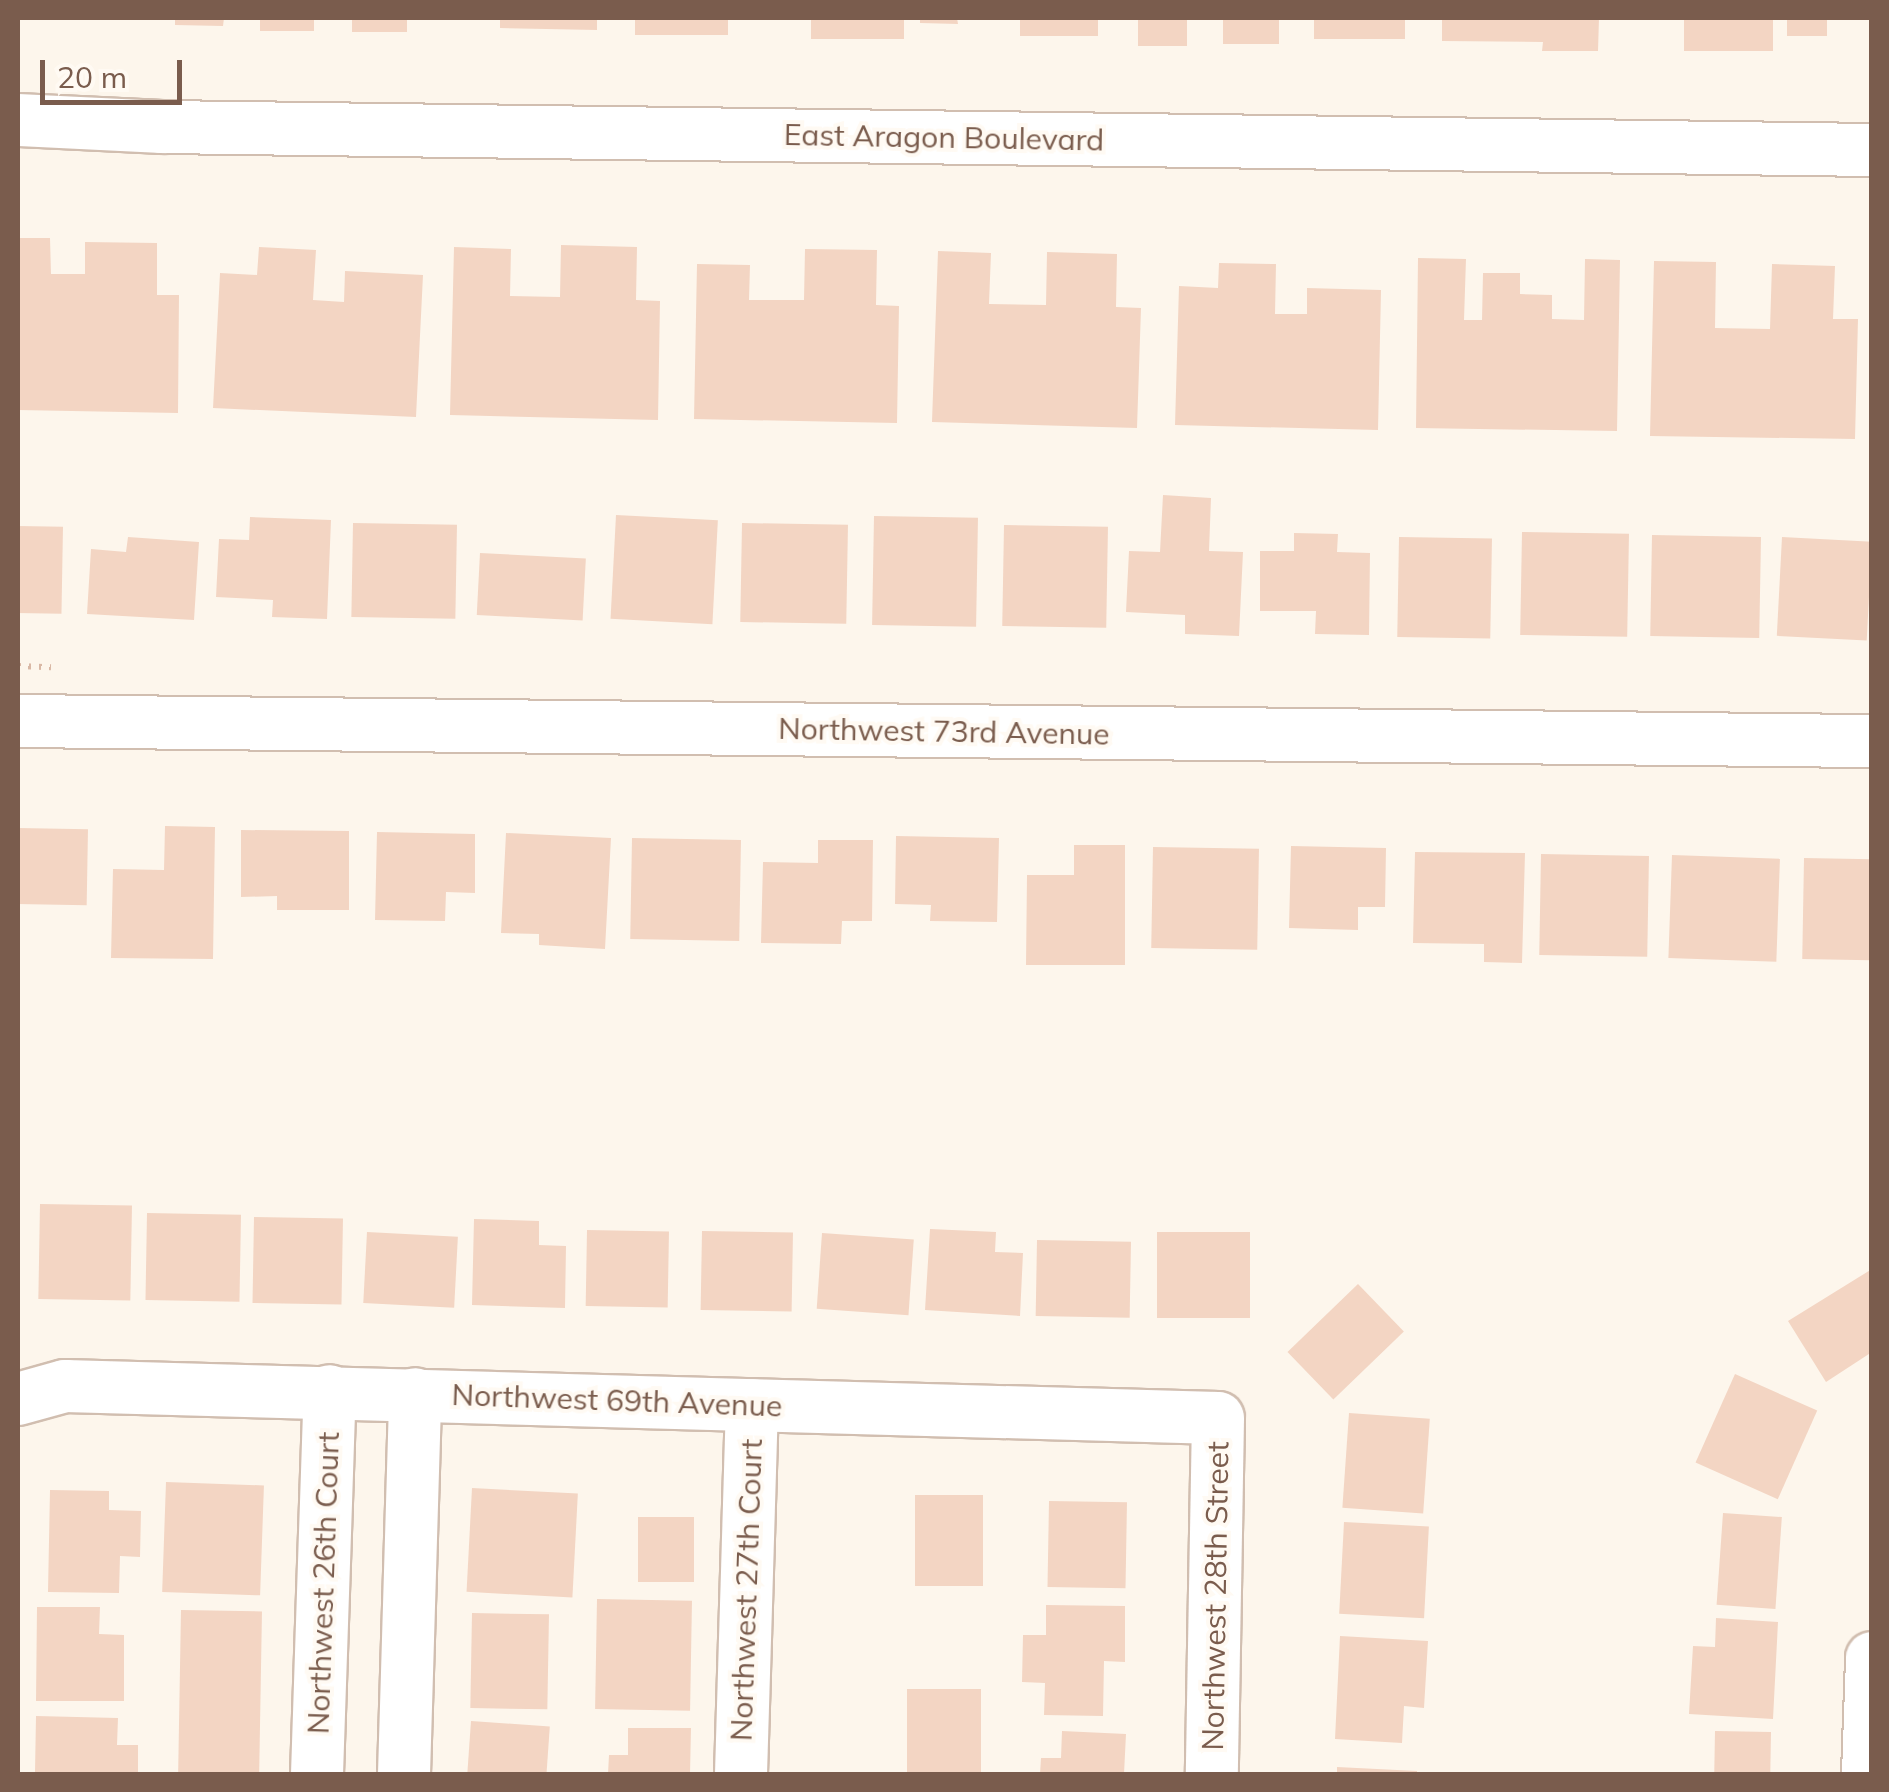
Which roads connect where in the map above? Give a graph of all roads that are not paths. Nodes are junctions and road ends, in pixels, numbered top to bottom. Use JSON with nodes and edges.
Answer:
{"nodes":[{"id":1,"x":18,"y":120,"type":"edge"},
{"id":2,"x":1872,"y":150,"type":"edge"},
{"id":3,"x":18,"y":721,"type":"edge"},
{"id":4,"x":1872,"y":741,"type":"edge"},
{"id":5,"x":330,"y":1391,"type":"junction"},
{"id":6,"x":414,"y":1394,"type":"junction"},
{"id":7,"x":18,"y":1399,"type":"edge"},
{"id":8,"x":752,"y":1405,"type":"junction"},
{"id":9,"x":1218,"y":1418,"type":"joint"},
{"id":10,"x":1872,"y":1658,"type":"edge"},
{"id":11,"x":316,"y":1774,"type":"edge"},
{"id":12,"x":404,"y":1774,"type":"edge"},
{"id":13,"x":741,"y":1774,"type":"edge"},
{"id":14,"x":1212,"y":1774,"type":"edge"},
{"id":15,"x":1868,"y":1774,"type":"edge"}],
"edges":[{"from":1,"to":2,"type":"street","name":"East Aragon Boulevard"},
{"from":3,"to":4,"type":"street","name":"Northwest 73rd Avenue"},
{"from":5,"to":6,"type":"street","name":"Northwest 69th Avenue"},
{"from":5,"to":7,"type":"street","name":"Northwest 69th Avenue"},
{"from":5,"to":11,"type":"street","name":"Northwest 26th Court"},
{"from":6,"to":8,"type":"street","name":"Northwest 69th Avenue"},
{"from":6,"to":12,"type":"street"},
{"from":8,"to":9,"type":"street","name":"Northwest 69th Avenue"},
{"from":8,"to":13,"type":"street","name":"Northwest 27th Court"},
{"from":9,"to":14,"type":"street","name":"Northwest 28th Street"},
{"from":10,"to":15,"type":"street"}]}
